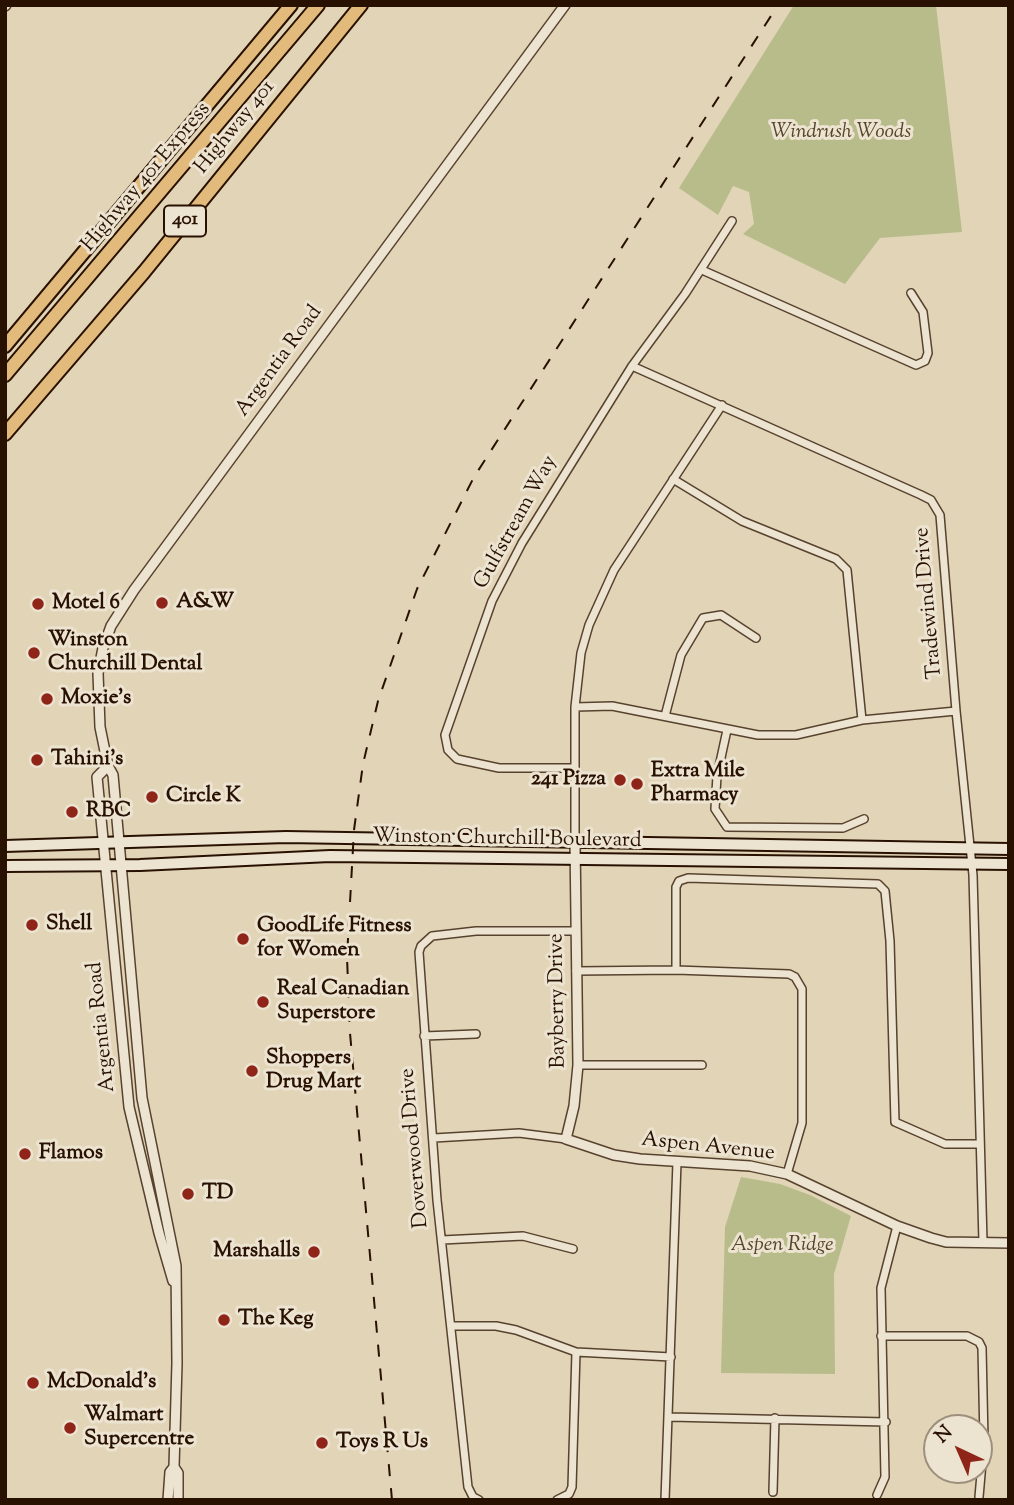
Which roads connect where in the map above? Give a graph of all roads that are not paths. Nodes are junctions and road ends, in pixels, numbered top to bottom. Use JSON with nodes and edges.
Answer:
{"nodes":[{"id":1,"x":291,"y":5,"type":"edge"},
{"id":2,"x":318,"y":5,"type":"edge"},
{"id":3,"x":361,"y":5,"type":"edge"},
{"id":4,"x":565,"y":5,"type":"edge"},
{"id":5,"x":732,"y":221,"type":"dead end"},
{"id":6,"x":702,"y":270,"type":"junction"},
{"id":7,"x":911,"y":293,"type":"dead end"},
{"id":8,"x":5,"y":346,"type":"edge"},
{"id":9,"x":632,"y":366,"type":"junction"},
{"id":10,"x":5,"y":375,"type":"edge"},
{"id":11,"x":722,"y":405,"type":"junction"},
{"id":12,"x":5,"y":434,"type":"edge"},
{"id":13,"x":674,"y":479,"type":"junction"},
{"id":14,"x":756,"y":638,"type":"dead end"},
{"id":15,"x":575,"y":707,"type":"junction"},
{"id":16,"x":956,"y":711,"type":"junction"},
{"id":17,"x":665,"y":716,"type":"junction"},
{"id":18,"x":862,"y":720,"type":"junction"},
{"id":19,"x":727,"y":730,"type":"junction"},
{"id":20,"x":108,"y":766,"type":"junction"},
{"id":21,"x":574,"y":768,"type":"junction"},
{"id":22,"x":864,"y":818,"type":"dead end"},
{"id":23,"x":103,"y":842,"type":"junction"},
{"id":24,"x":119,"y":842,"type":"junction"},
{"id":25,"x":575,"y":843,"type":"junction"},
{"id":26,"x":5,"y":846,"type":"edge"},
{"id":27,"x":970,"y":848,"type":"junction"},
{"id":28,"x":1009,"y":849,"type":"edge"},
{"id":29,"x":575,"y":861,"type":"junction"},
{"id":30,"x":105,"y":864,"type":"junction"},
{"id":31,"x":121,"y":864,"type":"junction"},
{"id":32,"x":973,"y":864,"type":"junction"},
{"id":33,"x":1009,"y":864,"type":"edge"},
{"id":34,"x":5,"y":866,"type":"edge"},
{"id":35,"x":576,"y":931,"type":"junction"},
{"id":36,"x":676,"y":970,"type":"junction"},
{"id":37,"x":576,"y":971,"type":"junction"},
{"id":38,"x":476,"y":1034,"type":"dead end"},
{"id":39,"x":424,"y":1036,"type":"junction"},
{"id":40,"x":578,"y":1065,"type":"junction"},
{"id":41,"x":702,"y":1065,"type":"dead end"},
{"id":42,"x":434,"y":1138,"type":"junction"},
{"id":43,"x":566,"y":1139,"type":"junction"},
{"id":44,"x":979,"y":1144,"type":"junction"},
{"id":45,"x":677,"y":1162,"type":"junction"},
{"id":46,"x":787,"y":1174,"type":"junction"},
{"id":47,"x":897,"y":1226,"type":"junction"},
{"id":48,"x":442,"y":1240,"type":"junction"},
{"id":49,"x":983,"y":1242,"type":"junction"},
{"id":50,"x":1009,"y":1243,"type":"edge"},
{"id":51,"x":573,"y":1249,"type":"dead end"},
{"id":52,"x":174,"y":1282,"type":"junction"},
{"id":53,"x":451,"y":1326,"type":"junction"},
{"id":54,"x":881,"y":1336,"type":"junction"},
{"id":55,"x":576,"y":1352,"type":"junction"},
{"id":56,"x":671,"y":1357,"type":"junction"},
{"id":57,"x":670,"y":1417,"type":"junction"},
{"id":58,"x":775,"y":1418,"type":"junction"},
{"id":59,"x":886,"y":1422,"type":"junction"},
{"id":60,"x":174,"y":1467,"type":"junction"},
{"id":61,"x":773,"y":1492,"type":"dead end"},
{"id":62,"x":877,"y":1495,"type":"dead end"},
{"id":63,"x":979,"y":1497,"type":"dead end"},
{"id":64,"x":169,"y":1500,"type":"edge"},
{"id":65,"x":178,"y":1500,"type":"edge"},
{"id":66,"x":479,"y":1500,"type":"edge"},
{"id":67,"x":557,"y":1500,"type":"edge"},
{"id":68,"x":665,"y":1500,"type":"edge"}],
"edges":[{"from":1,"to":8,"type":"highway"},
{"from":2,"to":10,"type":"highway","name":"Highway 401 Express","number":"401"},
{"from":3,"to":12,"type":"highway","name":"Highway 401","number":"401"},
{"from":4,"to":20,"type":"street","name":"Argentia Road"},
{"from":5,"to":6,"type":"street","name":"Gulfstream Way"},
{"from":6,"to":7,"type":"street"},
{"from":6,"to":9,"type":"street","name":"Gulfstream Way"},
{"from":9,"to":11,"type":"street","name":"Tradewind Drive"},
{"from":9,"to":21,"type":"street","name":"Gulfstream Way"},
{"from":11,"to":13,"type":"street"},
{"from":11,"to":16,"type":"street","name":"Tradewind Drive"},
{"from":13,"to":15,"type":"street"},
{"from":13,"to":18,"type":"street"},
{"from":14,"to":17,"type":"street"},
{"from":15,"to":17,"type":"street"},
{"from":15,"to":21,"type":"street"},
{"from":16,"to":18,"type":"street"},
{"from":16,"to":27,"type":"street","name":"Tradewind Drive"},
{"from":17,"to":19,"type":"street"},
{"from":18,"to":19,"type":"street"},
{"from":19,"to":22,"type":"street"},
{"from":20,"to":23,"type":"street","name":"Argentia Road"},
{"from":20,"to":24,"type":"street","name":"Argentia Road"},
{"from":21,"to":25,"type":"street"},
{"from":23,"to":24,"type":"main road","name":"Winston Churchill Boulevard"},
{"from":23,"to":26,"type":"main road","name":"Winston Churchill Boulevard"},
{"from":23,"to":30,"type":"street","name":"Argentia Road"},
{"from":24,"to":25,"type":"main road","name":"Winston Churchill Boulevard"},
{"from":24,"to":31,"type":"street","name":"Argentia Road"},
{"from":25,"to":27,"type":"main road","name":"Winston Churchill Boulevard"},
{"from":25,"to":29,"type":"street","name":"Bayberry Drive"},
{"from":27,"to":28,"type":"main road","name":"Winston Churchill Boulevard"},
{"from":27,"to":32,"type":"street","name":"Tradewind Drive"},
{"from":29,"to":31,"type":"main road","name":"Winston Churchill Boulevard"},
{"from":29,"to":32,"type":"main road","name":"Winston Churchill Boulevard"},
{"from":29,"to":35,"type":"street","name":"Bayberry Drive"},
{"from":30,"to":31,"type":"main road","name":"Winston Churchill Boulevard"},
{"from":30,"to":34,"type":"main road","name":"Winston Churchill Boulevard"},
{"from":30,"to":52,"type":"street","name":"Argentia Road"},
{"from":31,"to":52,"type":"street","name":"Argentia Road"},
{"from":32,"to":33,"type":"main road","name":"Winston Churchill Boulevard"},
{"from":32,"to":44,"type":"street","name":"Tradewind Drive"},
{"from":35,"to":37,"type":"street","name":"Bayberry Drive"},
{"from":35,"to":39,"type":"street","name":"Doverwood Drive"},
{"from":36,"to":37,"type":"street"},
{"from":36,"to":44,"type":"street"},
{"from":36,"to":46,"type":"street"},
{"from":37,"to":40,"type":"street","name":"Bayberry Drive"},
{"from":38,"to":39,"type":"street"},
{"from":39,"to":42,"type":"street","name":"Doverwood Drive"},
{"from":40,"to":41,"type":"street"},
{"from":40,"to":43,"type":"street","name":"Bayberry Drive"},
{"from":42,"to":43,"type":"street","name":"Aspen Avenue"},
{"from":42,"to":48,"type":"street","name":"Doverwood Drive"},
{"from":43,"to":45,"type":"street","name":"Aspen Avenue"},
{"from":44,"to":49,"type":"street","name":"Tradewind Drive"},
{"from":45,"to":46,"type":"street","name":"Aspen Avenue"},
{"from":45,"to":56,"type":"street"},
{"from":46,"to":47,"type":"street","name":"Aspen Avenue"},
{"from":47,"to":49,"type":"street","name":"Aspen Avenue"},
{"from":47,"to":54,"type":"street"},
{"from":48,"to":51,"type":"street"},
{"from":48,"to":53,"type":"street","name":"Doverwood Drive"},
{"from":49,"to":50,"type":"street","name":"Aspen Avenue"},
{"from":52,"to":60,"type":"street","name":"Argentia Road"},
{"from":53,"to":55,"type":"street"},
{"from":53,"to":66,"type":"street","name":"Doverwood Drive"},
{"from":54,"to":59,"type":"street"},
{"from":54,"to":63,"type":"street"},
{"from":55,"to":56,"type":"street"},
{"from":55,"to":67,"type":"street"},
{"from":56,"to":57,"type":"street"},
{"from":57,"to":58,"type":"street"},
{"from":57,"to":68,"type":"street"},
{"from":58,"to":59,"type":"street"},
{"from":58,"to":61,"type":"street"},
{"from":59,"to":62,"type":"street"},
{"from":60,"to":64,"type":"street","name":"Argentia Road"},
{"from":60,"to":65,"type":"street","name":"Argentia Road"}]}
